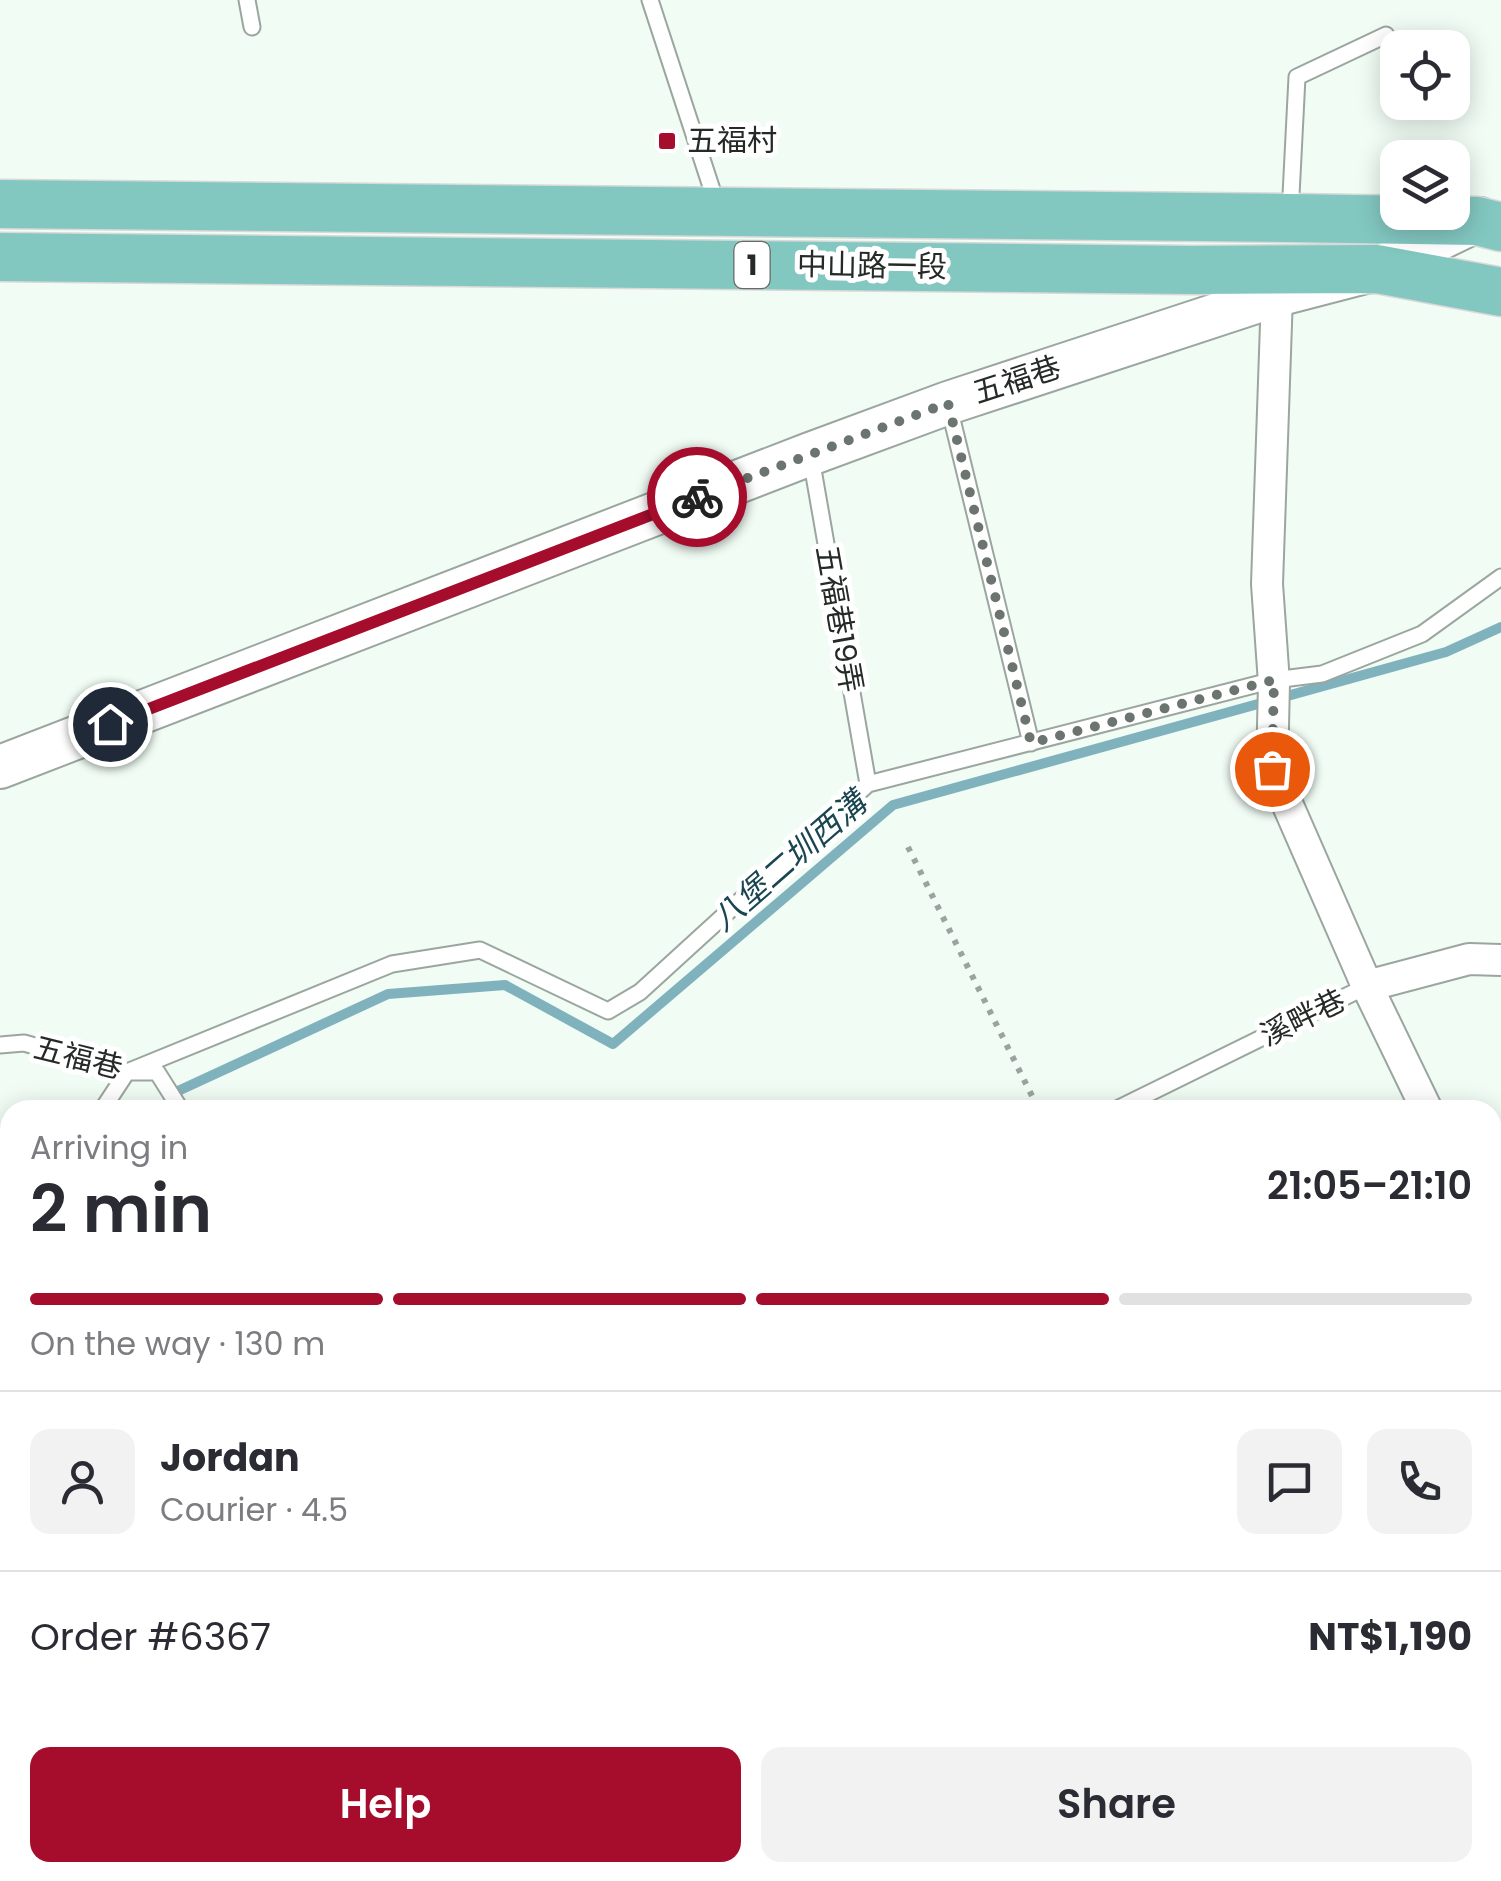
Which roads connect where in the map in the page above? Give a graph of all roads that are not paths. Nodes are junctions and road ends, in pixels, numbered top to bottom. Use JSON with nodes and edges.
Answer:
{"nodes":[{"id":1,"x":247,"y":0,"type":"edge"},
{"id":2,"x":650,"y":0,"type":"edge"},
{"id":3,"x":252,"y":27,"type":"dead end"},
{"id":4,"x":1380,"y":38,"type":"edge"},
{"id":5,"x":0,"y":204,"type":"edge"},
{"id":6,"x":720,"y":213,"type":"junction"},
{"id":7,"x":1290,"y":218,"type":"junction"},
{"id":8,"x":1493,"y":218,"type":"edge"},
{"id":9,"x":0,"y":258,"type":"edge"},
{"id":10,"x":1378,"y":269,"type":"junction"},
{"id":11,"x":1501,"y":292,"type":"edge"},
{"id":12,"x":1277,"y":294,"type":"junction"},
{"id":13,"x":948,"y":403,"type":"junction"},
{"id":14,"x":810,"y":454,"type":"junction"},
{"id":15,"x":1501,"y":578,"type":"edge"},
{"id":16,"x":1274,"y":682,"type":"junction"},
{"id":17,"x":1031,"y":743,"type":"junction"},
{"id":18,"x":0,"y":766,"type":"edge"},
{"id":19,"x":868,"y":784,"type":"junction"},
{"id":20,"x":1501,"y":960,"type":"edge"},
{"id":21,"x":1367,"y":986,"type":"junction"},
{"id":22,"x":0,"y":1045,"type":"edge"},
{"id":23,"x":126,"y":1072,"type":"junction"},
{"id":24,"x":108,"y":1100,"type":"edge"},
{"id":25,"x":175,"y":1100,"type":"edge"},
{"id":26,"x":1135,"y":1100,"type":"edge"},
{"id":27,"x":1422,"y":1100,"type":"edge"}],
"edges":[{"from":1,"to":3,"type":"lane"},
{"from":2,"to":6,"type":"lane"},
{"from":4,"to":7,"type":"lane"},
{"from":5,"to":6,"type":"main road","name":"中山路一段","number":"1"},
{"from":6,"to":7,"type":"main road","name":"中山路一段","number":"1"},
{"from":7,"to":8,"type":"main road","name":"中山路一段","number":"1"},
{"from":8,"to":10,"type":"street","name":"五福巷"},
{"from":9,"to":10,"type":"main road","name":"中山路一段","number":"1"},
{"from":10,"to":11,"type":"main road","name":"中山路一段","number":"1"},
{"from":10,"to":12,"type":"street","name":"五福巷"},
{"from":12,"to":13,"type":"street","name":"五福巷"},
{"from":12,"to":16,"type":"street"},
{"from":13,"to":14,"type":"street","name":"五福巷"},
{"from":13,"to":17,"type":"lane"},
{"from":14,"to":18,"type":"street","name":"五福巷"},
{"from":14,"to":19,"type":"lane","name":"五福巷19弄"},
{"from":15,"to":16,"type":"lane"},
{"from":16,"to":17,"type":"lane"},
{"from":16,"to":21,"type":"street"},
{"from":17,"to":19,"type":"lane"},
{"from":19,"to":23,"type":"lane"},
{"from":20,"to":21,"type":"street","name":"溪畔巷"},
{"from":21,"to":26,"type":"lane","name":"溪畔巷"},
{"from":21,"to":27,"type":"street"},
{"from":22,"to":23,"type":"lane","name":"五福巷"},
{"from":23,"to":24,"type":"lane"},
{"from":23,"to":25,"type":"lane","name":"五福巷"}]}
